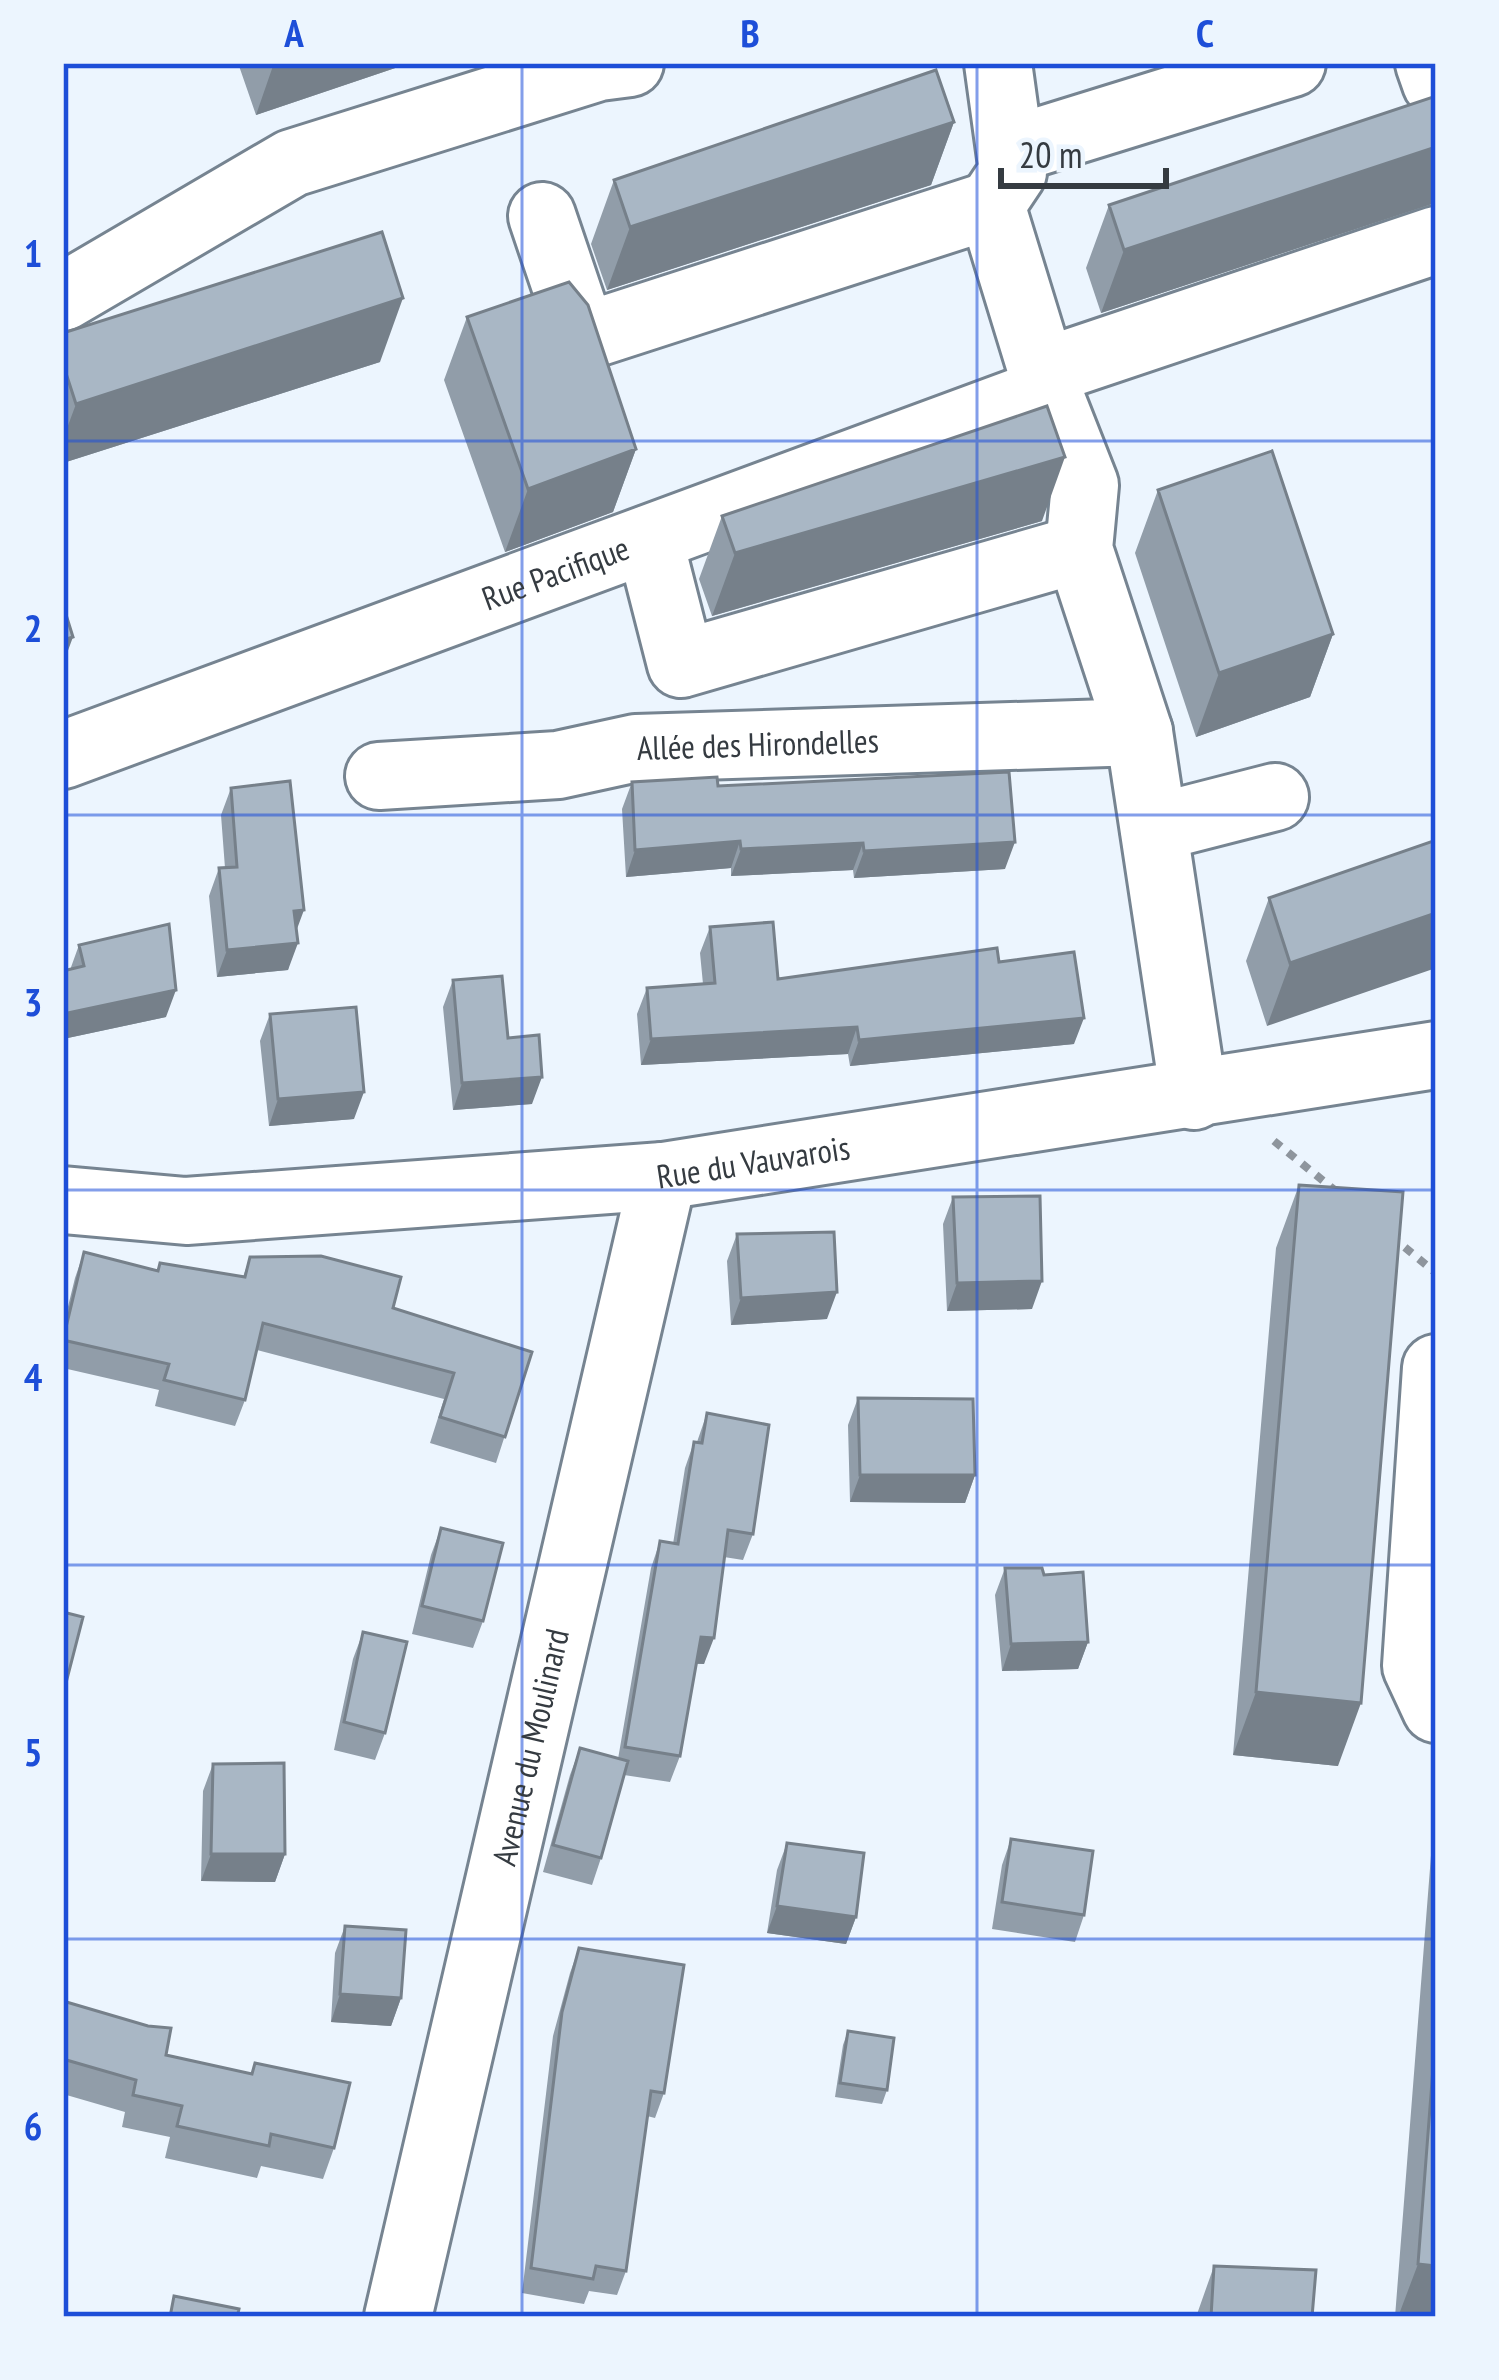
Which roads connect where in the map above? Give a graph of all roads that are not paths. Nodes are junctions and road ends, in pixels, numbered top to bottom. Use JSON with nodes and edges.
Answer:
{"nodes":[{"id":1,"x":630,"y":63,"type":"edge"},
{"id":2,"x":998,"y":63,"type":"edge"},
{"id":3,"x":1292,"y":63,"type":"edge"},
{"id":4,"x":1429,"y":63,"type":"edge"},
{"id":5,"x":1436,"y":83,"type":"edge"},
{"id":6,"x":1001,"y":178,"type":"junction"},
{"id":7,"x":542,"y":216,"type":"dead end"},
{"id":8,"x":1436,"y":240,"type":"edge"},
{"id":9,"x":63,"y":297,"type":"edge"},
{"id":10,"x":1045,"y":381,"type":"junction"},
{"id":11,"x":649,"y":539,"type":"junction"},
{"id":12,"x":1079,"y":548,"type":"junction"},
{"id":13,"x":1138,"y":732,"type":"junction"},
{"id":14,"x":63,"y":755,"type":"edge"},
{"id":15,"x":379,"y":776,"type":"dead end"},
{"id":16,"x":1275,"y":797,"type":"dead end"},
{"id":17,"x":1154,"y":828,"type":"junction"},
{"id":18,"x":1436,"y":1054,"type":"edge"},
{"id":19,"x":1204,"y":1094,"type":"junction"},
{"id":20,"x":663,"y":1176,"type":"junction"},
{"id":21,"x":63,"y":1200,"type":"edge"},
{"id":22,"x":1436,"y":1368,"type":"edge"},
{"id":23,"x":1436,"y":1709,"type":"edge"},
{"id":24,"x":398,"y":2317,"type":"edge"}],
"edges":[{"from":1,"to":9,"type":"street"},
{"from":2,"to":6,"type":"street"},
{"from":3,"to":6,"type":"street"},
{"from":4,"to":5,"type":"street"},
{"from":6,"to":7,"type":"street"},
{"from":6,"to":10,"type":"street"},
{"from":8,"to":10,"type":"street","name":"Rue Pacifique"},
{"from":10,"to":11,"type":"street","name":"Rue Pacifique"},
{"from":10,"to":12,"type":"street"},
{"from":11,"to":12,"type":"street"},
{"from":11,"to":14,"type":"street","name":"Rue Pacifique"},
{"from":12,"to":13,"type":"street"},
{"from":13,"to":15,"type":"street","name":"Allée des Hirondelles"},
{"from":13,"to":17,"type":"street"},
{"from":16,"to":17,"type":"street"},
{"from":17,"to":19,"type":"street"},
{"from":18,"to":19,"type":"street","name":"Rue du Vauvarois"},
{"from":19,"to":20,"type":"street","name":"Rue du Vauvarois"},
{"from":20,"to":21,"type":"street","name":"Rue du Vauvarois"},
{"from":20,"to":24,"type":"street","name":"Avenue du Moulinard"},
{"from":22,"to":23,"type":"street"}]}
